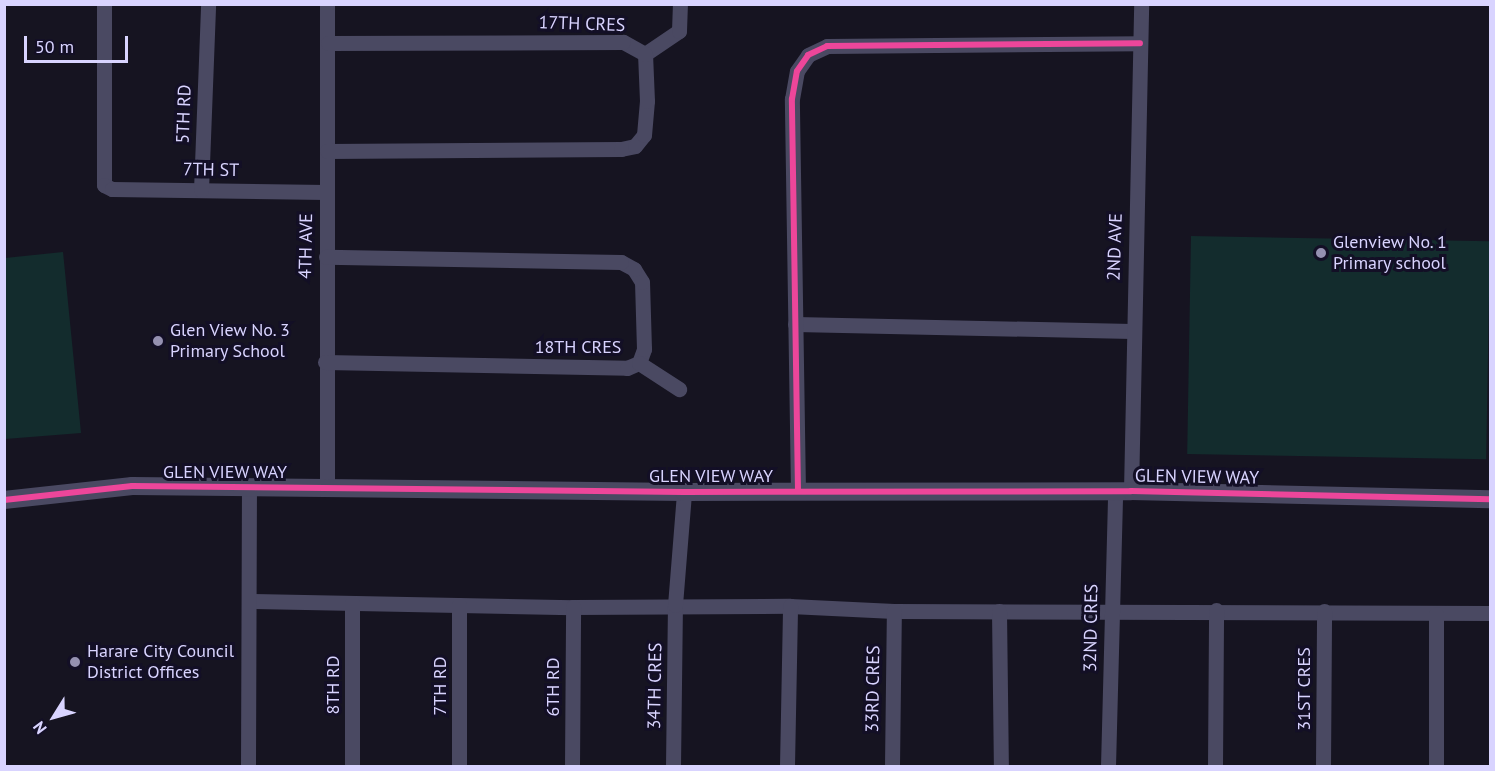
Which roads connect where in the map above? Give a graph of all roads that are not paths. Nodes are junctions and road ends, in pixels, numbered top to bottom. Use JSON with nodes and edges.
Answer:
{"nodes":[{"id":1,"x":104,"y":4,"type":"edge"},
{"id":2,"x":208,"y":4,"type":"edge"},
{"id":3,"x":327,"y":4,"type":"edge"},
{"id":4,"x":680,"y":4,"type":"edge"},
{"id":5,"x":1141,"y":4,"type":"edge"},
{"id":6,"x":328,"y":43,"type":"junction"},
{"id":7,"x":1140,"y":43,"type":"junction"},
{"id":8,"x":645,"y":54,"type":"junction"},
{"id":9,"x":327,"y":151,"type":"junction"},
{"id":10,"x":201,"y":190,"type":"junction"},
{"id":11,"x":326,"y":192,"type":"junction"},
{"id":12,"x":326,"y":257,"type":"junction"},
{"id":13,"x":795,"y":324,"type":"junction"},
{"id":14,"x":1132,"y":331,"type":"junction"},
{"id":15,"x":325,"y":362,"type":"junction"},
{"id":16,"x":639,"y":363,"type":"junction"},
{"id":17,"x":679,"y":389,"type":"dead end"},
{"id":18,"x":249,"y":487,"type":"junction"},
{"id":19,"x":327,"y":488,"type":"junction"},
{"id":20,"x":798,"y":491,"type":"junction"},
{"id":21,"x":1123,"y":491,"type":"junction"},
{"id":22,"x":684,"y":492,"type":"junction"},
{"id":23,"x":1491,"y":499,"type":"edge"},
{"id":24,"x":4,"y":500,"type":"edge"},
{"id":25,"x":249,"y":601,"type":"junction"},
{"id":26,"x":352,"y":603,"type":"junction"},
{"id":27,"x":459,"y":605,"type":"junction"},
{"id":28,"x":675,"y":605,"type":"junction"},
{"id":29,"x":790,"y":606,"type":"junction"},
{"id":30,"x":573,"y":607,"type":"junction"},
{"id":31,"x":1110,"y":610,"type":"junction"},
{"id":32,"x":1216,"y":610,"type":"junction"},
{"id":33,"x":894,"y":611,"type":"junction"},
{"id":34,"x":999,"y":611,"type":"junction"},
{"id":35,"x":1324,"y":611,"type":"junction"},
{"id":36,"x":1491,"y":613,"type":"edge"},
{"id":37,"x":1436,"y":614,"type":"junction"},
{"id":38,"x":248,"y":766,"type":"edge"},
{"id":39,"x":352,"y":766,"type":"edge"},
{"id":40,"x":459,"y":766,"type":"edge"},
{"id":41,"x":572,"y":766,"type":"edge"},
{"id":42,"x":673,"y":766,"type":"edge"},
{"id":43,"x":787,"y":766,"type":"edge"},
{"id":44,"x":892,"y":766,"type":"edge"},
{"id":45,"x":1000,"y":766,"type":"edge"},
{"id":46,"x":1108,"y":766,"type":"edge"},
{"id":47,"x":1215,"y":766,"type":"edge"},
{"id":48,"x":1323,"y":766,"type":"edge"},
{"id":49,"x":1436,"y":766,"type":"edge"}],
"edges":[{"from":1,"to":10,"type":"street","name":"7TH ST"},
{"from":2,"to":10,"type":"street","name":"5TH RD"},
{"from":3,"to":6,"type":"street","name":"4TH AVE"},
{"from":4,"to":8,"type":"street"},
{"from":5,"to":7,"type":"street","name":"2ND AVE"},
{"from":6,"to":8,"type":"street","name":"17TH CRES"},
{"from":6,"to":9,"type":"street","name":"4TH AVE"},
{"from":7,"to":13,"type":"street"},
{"from":7,"to":14,"type":"street","name":"2ND AVE"},
{"from":8,"to":9,"type":"street","name":"17TH CRES"},
{"from":9,"to":11,"type":"street","name":"4TH AVE"},
{"from":10,"to":11,"type":"street","name":"7TH ST"},
{"from":11,"to":12,"type":"street","name":"4TH AVE"},
{"from":12,"to":15,"type":"street","name":"4TH AVE"},
{"from":12,"to":16,"type":"street","name":"18TH CRES"},
{"from":13,"to":14,"type":"street"},
{"from":13,"to":20,"type":"street"},
{"from":14,"to":21,"type":"street","name":"2ND AVE"},
{"from":15,"to":16,"type":"street","name":"18TH CRES"},
{"from":15,"to":19,"type":"street","name":"4TH AVE"},
{"from":16,"to":17,"type":"street"},
{"from":18,"to":19,"type":"street","name":"GLEN VIEW WAY"},
{"from":18,"to":24,"type":"street","name":"GLEN VIEW WAY"},
{"from":18,"to":25,"type":"street"},
{"from":19,"to":22,"type":"street","name":"GLEN VIEW WAY"},
{"from":20,"to":21,"type":"street","name":"GLEN VIEW WAY"},
{"from":20,"to":22,"type":"street","name":"GLEN VIEW WAY"},
{"from":21,"to":23,"type":"street","name":"GLEN VIEW WAY"},
{"from":21,"to":31,"type":"street","name":"32ND CRES"},
{"from":22,"to":28,"type":"street","name":"34TH CRES"},
{"from":25,"to":26,"type":"street"},
{"from":25,"to":38,"type":"street"},
{"from":26,"to":27,"type":"street"},
{"from":26,"to":39,"type":"street","name":"8TH RD"},
{"from":27,"to":30,"type":"street"},
{"from":27,"to":40,"type":"street","name":"7TH RD"},
{"from":28,"to":29,"type":"street"},
{"from":28,"to":30,"type":"street"},
{"from":28,"to":42,"type":"street","name":"34TH CRES"},
{"from":29,"to":33,"type":"street"},
{"from":29,"to":43,"type":"street"},
{"from":30,"to":41,"type":"street","name":"6TH RD"},
{"from":31,"to":32,"type":"street"},
{"from":31,"to":34,"type":"street"},
{"from":31,"to":46,"type":"street","name":"32ND CRES"},
{"from":32,"to":35,"type":"street"},
{"from":32,"to":47,"type":"street"},
{"from":33,"to":34,"type":"street"},
{"from":33,"to":44,"type":"street","name":"33RD CRES"},
{"from":34,"to":45,"type":"street"},
{"from":35,"to":37,"type":"street"},
{"from":35,"to":48,"type":"street","name":"31ST CRES"},
{"from":36,"to":37,"type":"street"},
{"from":37,"to":49,"type":"street"}]}
